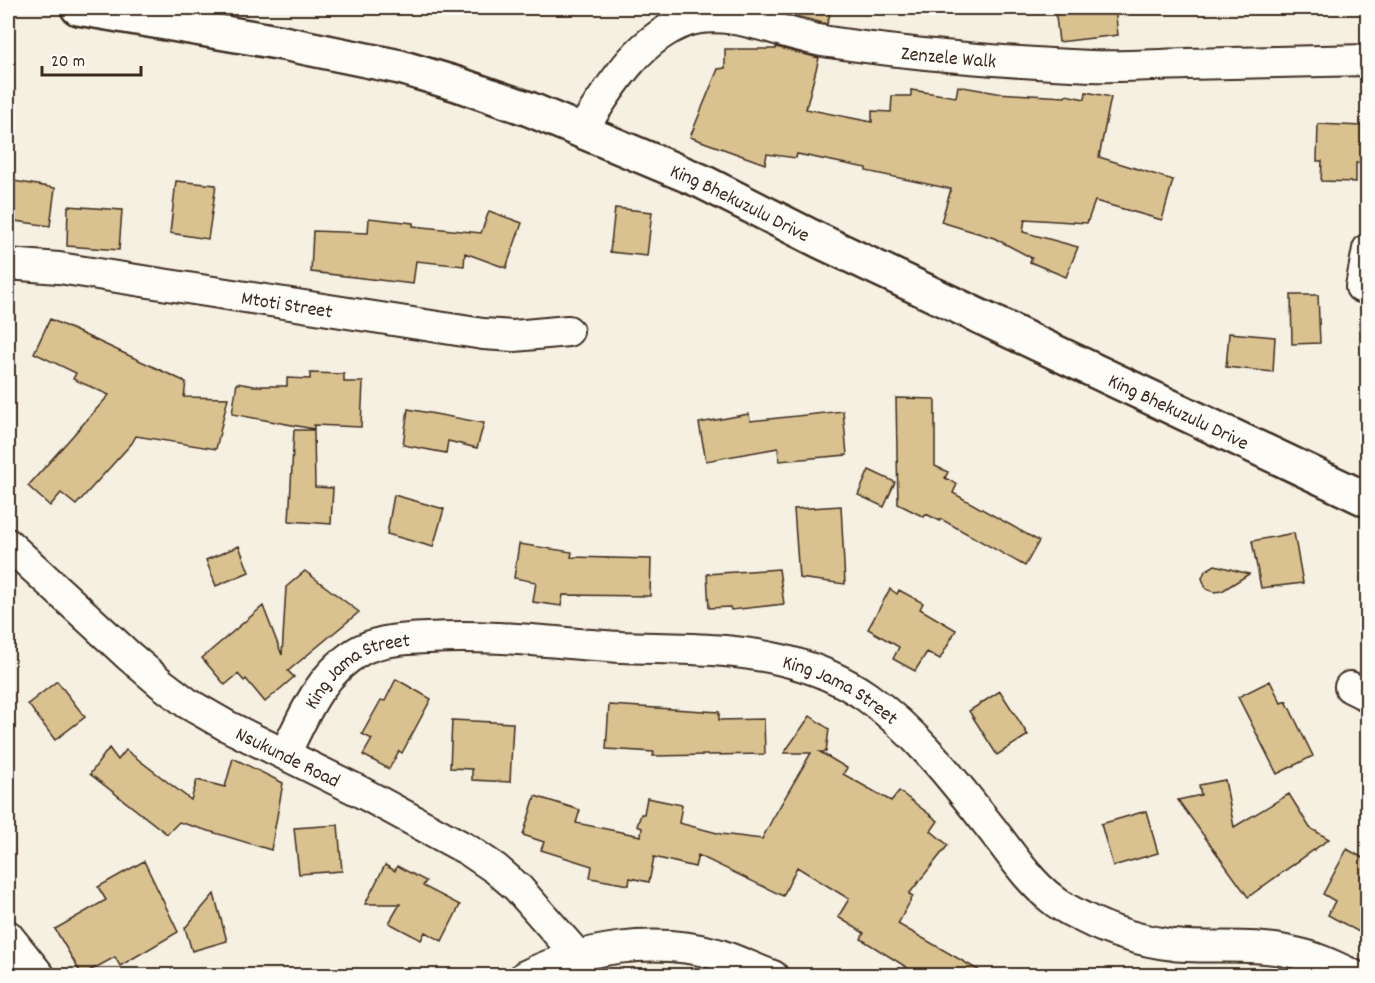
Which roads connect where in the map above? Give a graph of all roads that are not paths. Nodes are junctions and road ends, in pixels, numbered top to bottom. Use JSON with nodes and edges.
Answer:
{"nodes":[{"id":1,"x":78,"y":8,"type":"edge"},
{"id":2,"x":1368,"y":60,"type":"edge"},
{"id":3,"x":582,"y":130,"type":"junction"},
{"id":4,"x":1368,"y":249,"type":"edge"},
{"id":5,"x":8,"y":264,"type":"edge"},
{"id":6,"x":1361,"y":287,"type":"dead end"},
{"id":7,"x":568,"y":331,"type":"dead end"},
{"id":8,"x":1368,"y":500,"type":"edge"},
{"id":9,"x":8,"y":544,"type":"edge"},
{"id":10,"x":285,"y":754,"type":"junction"},
{"id":11,"x":8,"y":936,"type":"edge"},
{"id":12,"x":578,"y":956,"type":"junction"},
{"id":13,"x":40,"y":975,"type":"edge"},
{"id":14,"x":525,"y":975,"type":"edge"},
{"id":15,"x":773,"y":975,"type":"edge"},
{"id":16,"x":1355,"y":975,"type":"edge"}],
"edges":[{"from":1,"to":3,"type":"street","name":"King Bhekuzulu Drive"},
{"from":2,"to":3,"type":"street","name":"Zenzele Walk"},
{"from":3,"to":8,"type":"street","name":"King Bhekuzulu Drive"},
{"from":4,"to":6,"type":"street"},
{"from":5,"to":7,"type":"street","name":"Mtoti Street"},
{"from":9,"to":10,"type":"street","name":"Nsukunde Road"},
{"from":10,"to":12,"type":"street","name":"Nsukunde Road"},
{"from":10,"to":16,"type":"street","name":"King Jama Street"},
{"from":11,"to":13,"type":"street"},
{"from":12,"to":14,"type":"street"},
{"from":12,"to":15,"type":"street"}]}
